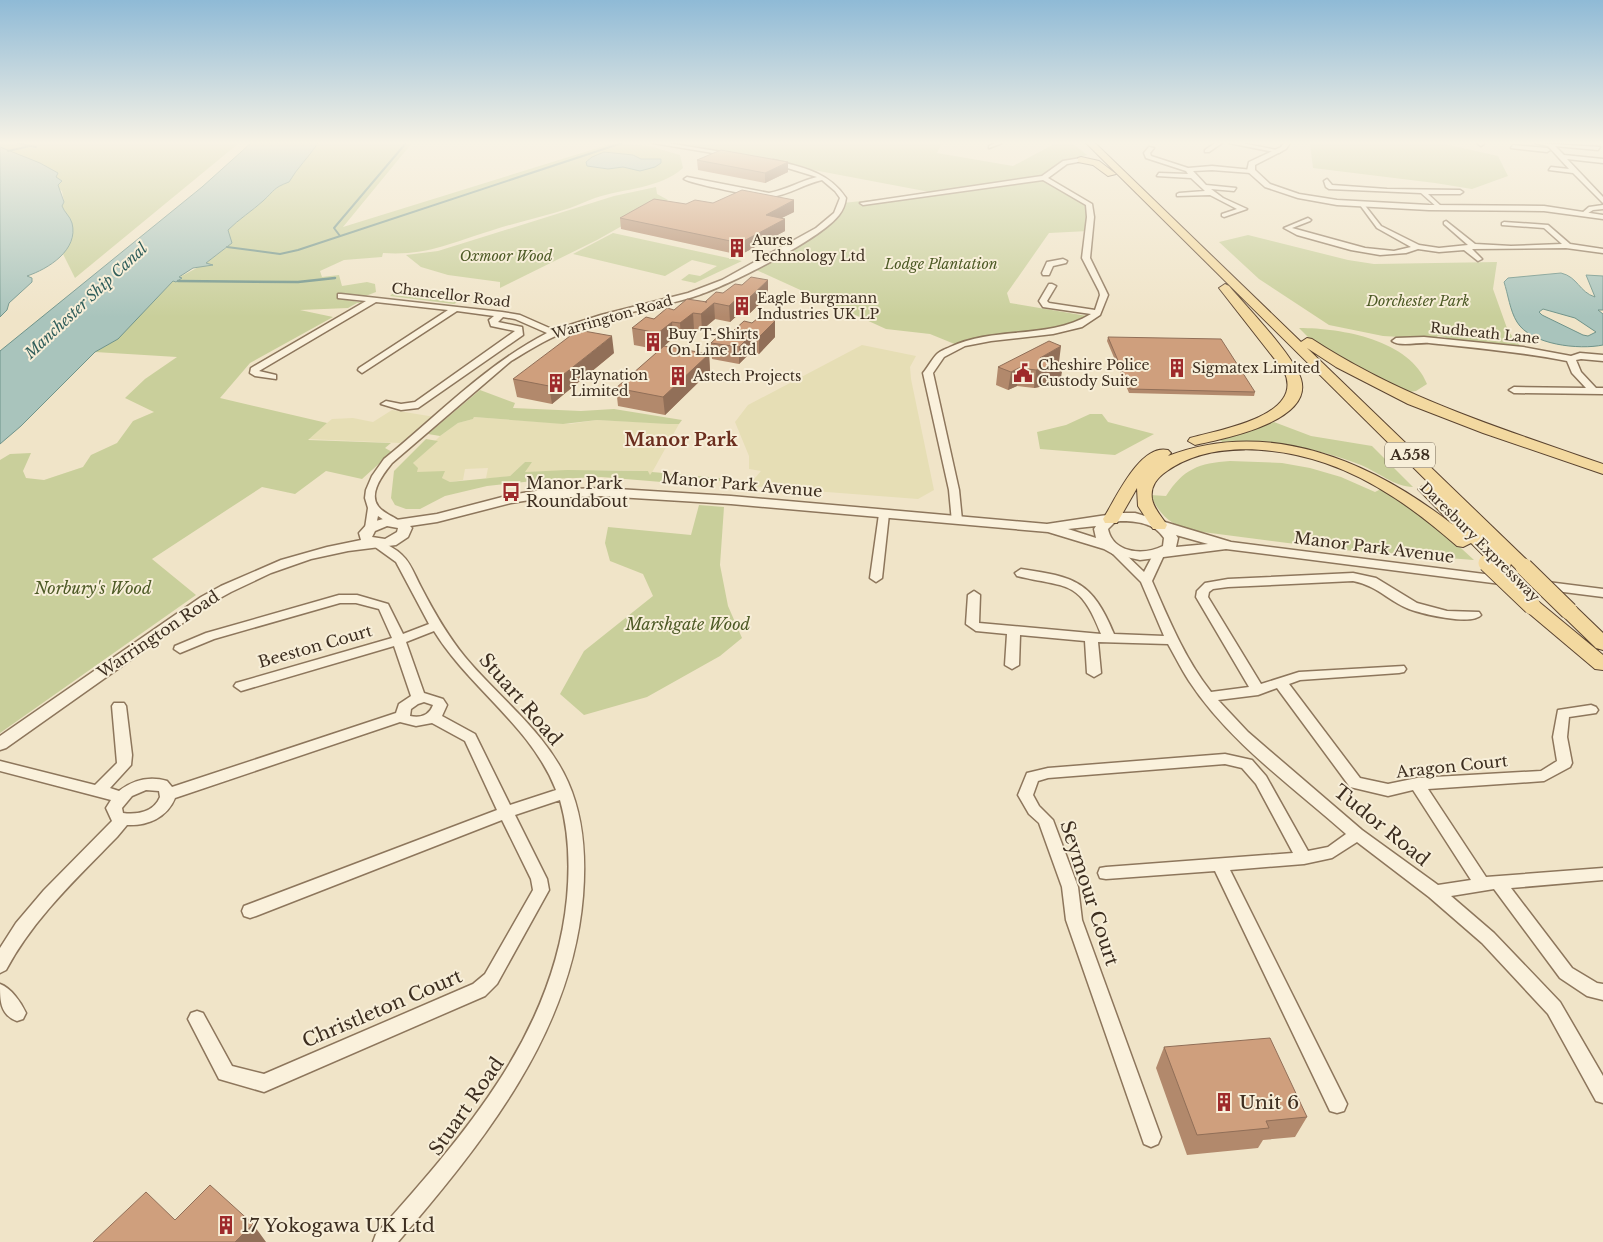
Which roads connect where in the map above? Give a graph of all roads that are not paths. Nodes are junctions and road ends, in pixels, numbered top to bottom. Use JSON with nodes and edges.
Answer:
{"nodes":[{"id":1,"x":842,"y":201,"type":"edge"},
{"id":2,"x":878,"y":201,"type":"edge"},
{"id":3,"x":1084,"y":201,"type":"edge"},
{"id":4,"x":1139,"y":201,"type":"edge"},
{"id":5,"x":1149,"y":201,"type":"edge"},
{"id":6,"x":1223,"y":201,"type":"edge"},
{"id":7,"x":1321,"y":201,"type":"edge"},
{"id":8,"x":1433,"y":201,"type":"edge"},
{"id":9,"x":863,"y":203,"type":"dead end"},
{"id":10,"x":1363,"y":205,"type":"junction"},
{"id":11,"x":1438,"y":206,"type":"junction"},
{"id":12,"x":1603,"y":207,"type":"edge"},
{"id":13,"x":1584,"y":213,"type":"junction"},
{"id":14,"x":1224,"y":215,"type":"dead end"},
{"id":15,"x":1603,"y":217,"type":"edge"},
{"id":16,"x":1308,"y":220,"type":"dead end"},
{"id":17,"x":1446,"y":223,"type":"dead end"},
{"id":18,"x":1504,"y":224,"type":"dead end"},
{"id":19,"x":1566,"y":246,"type":"junction"},
{"id":20,"x":1417,"y":247,"type":"junction"},
{"id":21,"x":1470,"y":247,"type":"junction"},
{"id":22,"x":1378,"y":251,"type":"junction"},
{"id":23,"x":1603,"y":252,"type":"edge"},
{"id":24,"x":1478,"y":259,"type":"dead end"},
{"id":25,"x":1063,"y":261,"type":"dead end"},
{"id":26,"x":1378,"y":262,"type":"dead end"},
{"id":27,"x":1214,"y":264,"type":"junction"},
{"id":28,"x":1046,"y":274,"type":"dead end"},
{"id":29,"x":1222,"y":284,"type":"junction"},
{"id":30,"x":1052,"y":286,"type":"dead end"},
{"id":31,"x":341,"y":296,"type":"dead end"},
{"id":32,"x":376,"y":299,"type":"junction"},
{"id":33,"x":458,"y":308,"type":"junction"},
{"id":34,"x":1097,"y":313,"type":"junction"},
{"id":35,"x":502,"y":314,"type":"junction"},
{"id":36,"x":554,"y":333,"type":"junction"},
{"id":37,"x":1396,"y":341,"type":"dead end"},
{"id":38,"x":1603,"y":358,"type":"edge"},
{"id":39,"x":1571,"y":359,"type":"junction"},
{"id":40,"x":362,"y":370,"type":"dead end"},
{"id":41,"x":273,"y":377,"type":"dead end"},
{"id":42,"x":1514,"y":390,"type":"dead end"},
{"id":43,"x":1599,"y":391,"type":"edge"},
{"id":44,"x":386,"y":404,"type":"dead end"},
{"id":45,"x":1603,"y":469,"type":"edge"},
{"id":46,"x":373,"y":508,"type":"junction"},
{"id":47,"x":884,"y":514,"type":"junction"},
{"id":48,"x":956,"y":520,"type":"junction"},
{"id":49,"x":1110,"y":520,"type":"junction"},
{"id":50,"x":1161,"y":526,"type":"junction"},
{"id":51,"x":1047,"y":528,"type":"junction"},
{"id":52,"x":399,"y":529,"type":"junction"},
{"id":53,"x":371,"y":536,"type":"junction"},
{"id":54,"x":1230,"y":546,"type":"junction"},
{"id":55,"x":1112,"y":548,"type":"junction"},
{"id":56,"x":1161,"y":554,"type":"junction"},
{"id":57,"x":399,"y":558,"type":"junction"},
{"id":58,"x":1495,"y":564,"type":"junction"},
{"id":59,"x":1524,"y":567,"type":"joint"},
{"id":60,"x":1021,"y":573,"type":"dead end"},
{"id":61,"x":876,"y":578,"type":"dead end"},
{"id":62,"x":1146,"y":581,"type":"junction"},
{"id":63,"x":1603,"y":593,"type":"edge"},
{"id":64,"x":974,"y":595,"type":"dead end"},
{"id":65,"x":1539,"y":607,"type":"joint"},
{"id":66,"x":1475,"y":615,"type":"dead end"},
{"id":67,"x":437,"y":625,"type":"junction"},
{"id":68,"x":1014,"y":630,"type":"junction"},
{"id":69,"x":1091,"y":638,"type":"junction"},
{"id":70,"x":1108,"y":639,"type":"junction"},
{"id":71,"x":399,"y":640,"type":"junction"},
{"id":72,"x":1172,"y":640,"type":"junction"},
{"id":73,"x":1603,"y":644,"type":"edge"},
{"id":74,"x":180,"y":649,"type":"dead end"},
{"id":75,"x":1012,"y":665,"type":"dead end"},
{"id":76,"x":1602,"y":665,"type":"edge"},
{"id":77,"x":1400,"y":669,"type":"dead end"},
{"id":78,"x":1094,"y":673,"type":"dead end"},
{"id":79,"x":1280,"y":682,"type":"junction"},
{"id":80,"x":241,"y":686,"type":"dead end"},
{"id":81,"x":1258,"y":690,"type":"junction"},
{"id":82,"x":1208,"y":697,"type":"junction"},
{"id":83,"x":419,"y":698,"type":"junction"},
{"id":84,"x":119,"y":706,"type":"dead end"},
{"id":85,"x":1591,"y":710,"type":"dead end"},
{"id":86,"x":403,"y":716,"type":"junction"},
{"id":87,"x":432,"y":717,"type":"junction"},
{"id":88,"x":0,"y":744,"type":"edge"},
{"id":89,"x":0,"y":766,"type":"edge"},
{"id":90,"x":1417,"y":784,"type":"junction"},
{"id":91,"x":98,"y":791,"type":"junction"},
{"id":92,"x":564,"y":793,"type":"junction"},
{"id":93,"x":168,"y":794,"type":"junction"},
{"id":94,"x":121,"y":797,"type":"junction"},
{"id":95,"x":507,"y":812,"type":"junction"},
{"id":96,"x":122,"y":820,"type":"junction"},
{"id":97,"x":1357,"y":834,"type":"junction"},
{"id":98,"x":1304,"y":858,"type":"junction"},
{"id":99,"x":1220,"y":866,"type":"junction"},
{"id":100,"x":1106,"y":873,"type":"dead end"},
{"id":101,"x":1603,"y":874,"type":"edge"},
{"id":102,"x":1490,"y":883,"type":"junction"},
{"id":103,"x":1435,"y":892,"type":"junction"},
{"id":104,"x":250,"y":910,"type":"dead end"},
{"id":105,"x":0,"y":965,"type":"edge"},
{"id":106,"x":0,"y":992,"type":"edge"},
{"id":107,"x":1603,"y":992,"type":"edge"},
{"id":108,"x":17,"y":1013,"type":"dead end"},
{"id":109,"x":197,"y":1019,"type":"dead end"},
{"id":110,"x":1603,"y":1094,"type":"edge"},
{"id":111,"x":1338,"y":1104,"type":"dead end"},
{"id":112,"x":1151,"y":1137,"type":"dead end"},
{"id":113,"x":384,"y":1242,"type":"edge"}],
"edges":[{"from":1,"to":36,"type":"street","name":"Warrington Road"},
{"from":2,"to":9,"type":"street"},
{"from":3,"to":34,"type":"street"},
{"from":4,"to":29,"type":"main road","name":"Daresbury Expressway","number":"A558"},
{"from":5,"to":27,"type":"main road","name":"Daresbury Expressway","number":"A558"},
{"from":6,"to":14,"type":"street"},
{"from":7,"to":10,"type":"street"},
{"from":8,"to":11,"type":"street"},
{"from":10,"to":11,"type":"street"},
{"from":10,"to":20,"type":"street"},
{"from":11,"to":13,"type":"street"},
{"from":12,"to":13,"type":"street"},
{"from":13,"to":15,"type":"street"},
{"from":16,"to":22,"type":"street"},
{"from":17,"to":21,"type":"street"},
{"from":18,"to":19,"type":"street"},
{"from":19,"to":21,"type":"street"},
{"from":19,"to":23,"type":"street"},
{"from":20,"to":21,"type":"street"},
{"from":20,"to":22,"type":"street"},
{"from":21,"to":24,"type":"street"},
{"from":22,"to":26,"type":"street"},
{"from":25,"to":28,"type":"street"},
{"from":27,"to":45,"type":"main road"},
{"from":27,"to":59,"type":"main road","name":"Daresbury Expressway","number":"A558"},
{"from":29,"to":49,"type":"main road"},
{"from":29,"to":58,"type":"main road","name":"Daresbury Expressway","number":"A558"},
{"from":30,"to":34,"type":"street"},
{"from":31,"to":32,"type":"street","name":"Chancellor Road"},
{"from":32,"to":33,"type":"street","name":"Chancellor Road"},
{"from":32,"to":41,"type":"street"},
{"from":33,"to":35,"type":"street","name":"Chancellor Road"},
{"from":33,"to":40,"type":"street"},
{"from":34,"to":48,"type":"street"},
{"from":35,"to":36,"type":"street","name":"Chancellor Road"},
{"from":35,"to":44,"type":"street"},
{"from":36,"to":46,"type":"street","name":"Warrington Road"},
{"from":37,"to":39,"type":"street","name":"Rudheath Lane"},
{"from":38,"to":39,"type":"street","name":"Rudheath Lane"},
{"from":39,"to":43,"type":"street"},
{"from":42,"to":43,"type":"street"},
{"from":46,"to":52,"type":"street"},
{"from":46,"to":53,"type":"street","name":"Warrington Road"},
{"from":47,"to":48,"type":"street","name":"Manor Park Avenue"},
{"from":47,"to":52,"type":"street","name":"Manor Park Avenue"},
{"from":47,"to":61,"type":"street"},
{"from":48,"to":51,"type":"street","name":"Manor Park Avenue"},
{"from":49,"to":50,"type":"street","name":"Manor Park Avenue"},
{"from":49,"to":51,"type":"street","name":"Manor Park Avenue"},
{"from":49,"to":55,"type":"street"},
{"from":50,"to":54,"type":"street","name":"Manor Park Avenue"},
{"from":50,"to":56,"type":"street"},
{"from":50,"to":58,"type":"main road"},
{"from":51,"to":55,"type":"street","name":"Manor Park Avenue"},
{"from":52,"to":53,"type":"street"},
{"from":52,"to":53,"type":"street"},
{"from":52,"to":57,"type":"street"},
{"from":53,"to":57,"type":"street","name":"Stuart Road"},
{"from":53,"to":88,"type":"street","name":"Warrington Road"},
{"from":54,"to":56,"type":"street","name":"Manor Park Avenue"},
{"from":54,"to":63,"type":"street","name":"Manor Park Avenue"},
{"from":55,"to":56,"type":"street","name":"Manor Park Avenue"},
{"from":55,"to":62,"type":"street","name":"Tudor Road"},
{"from":56,"to":62,"type":"street"},
{"from":57,"to":67,"type":"street","name":"Stuart Road"},
{"from":58,"to":65,"type":"main road","name":"Daresbury Expressway","number":"A558"},
{"from":59,"to":73,"type":"main road","name":"Daresbury Expressway","number":"A558","bridge":true},
{"from":60,"to":70,"type":"street"},
{"from":62,"to":72,"type":"street","name":"Tudor Road"},
{"from":64,"to":68,"type":"street"},
{"from":65,"to":76,"type":"main road","name":"Daresbury Expressway","number":"A558"},
{"from":66,"to":81,"type":"street"},
{"from":67,"to":71,"type":"street","name":"Beeston Court"},
{"from":67,"to":92,"type":"street","name":"Stuart Road"},
{"from":68,"to":69,"type":"street"},
{"from":68,"to":75,"type":"street"},
{"from":69,"to":70,"type":"street"},
{"from":69,"to":78,"type":"street"},
{"from":70,"to":72,"type":"street"},
{"from":71,"to":74,"type":"street","name":"Beeston Court"},
{"from":71,"to":80,"type":"street","name":"Beeston Court"},
{"from":71,"to":83,"type":"street","name":"Beeston Court"},
{"from":72,"to":82,"type":"street","name":"Tudor Road"},
{"from":77,"to":79,"type":"street"},
{"from":79,"to":81,"type":"street"},
{"from":79,"to":90,"type":"street","name":"Aragon Court"},
{"from":81,"to":82,"type":"street"},
{"from":82,"to":97,"type":"street","name":"Tudor Road"},
{"from":83,"to":86,"type":"street"},
{"from":83,"to":87,"type":"street"},
{"from":84,"to":91,"type":"street"},
{"from":85,"to":90,"type":"street","name":"Aragon Court"},
{"from":86,"to":87,"type":"street"},
{"from":86,"to":93,"type":"street"},
{"from":87,"to":95,"type":"street","name":"Christleton Court"},
{"from":89,"to":91,"type":"street"},
{"from":90,"to":102,"type":"street"},
{"from":91,"to":94,"type":"street"},
{"from":92,"to":95,"type":"street"},
{"from":92,"to":113,"type":"street","name":"Stuart Road"},
{"from":93,"to":94,"type":"street"},
{"from":93,"to":96,"type":"street"},
{"from":94,"to":96,"type":"street"},
{"from":95,"to":104,"type":"street"},
{"from":95,"to":109,"type":"street","name":"Christleton Court"},
{"from":96,"to":105,"type":"street"},
{"from":97,"to":98,"type":"street","name":"Seymour Court"},
{"from":97,"to":103,"type":"street","name":"Tudor Road"},
{"from":98,"to":99,"type":"street","name":"Seymour Court"},
{"from":98,"to":112,"type":"street","name":"Seymour Court"},
{"from":99,"to":100,"type":"street","name":"Seymour Court"},
{"from":99,"to":111,"type":"street"},
{"from":101,"to":102,"type":"street"},
{"from":102,"to":103,"type":"street"},
{"from":102,"to":107,"type":"street"},
{"from":103,"to":110,"type":"street","name":"Tudor Road"},
{"from":106,"to":108,"type":"street"}]}
